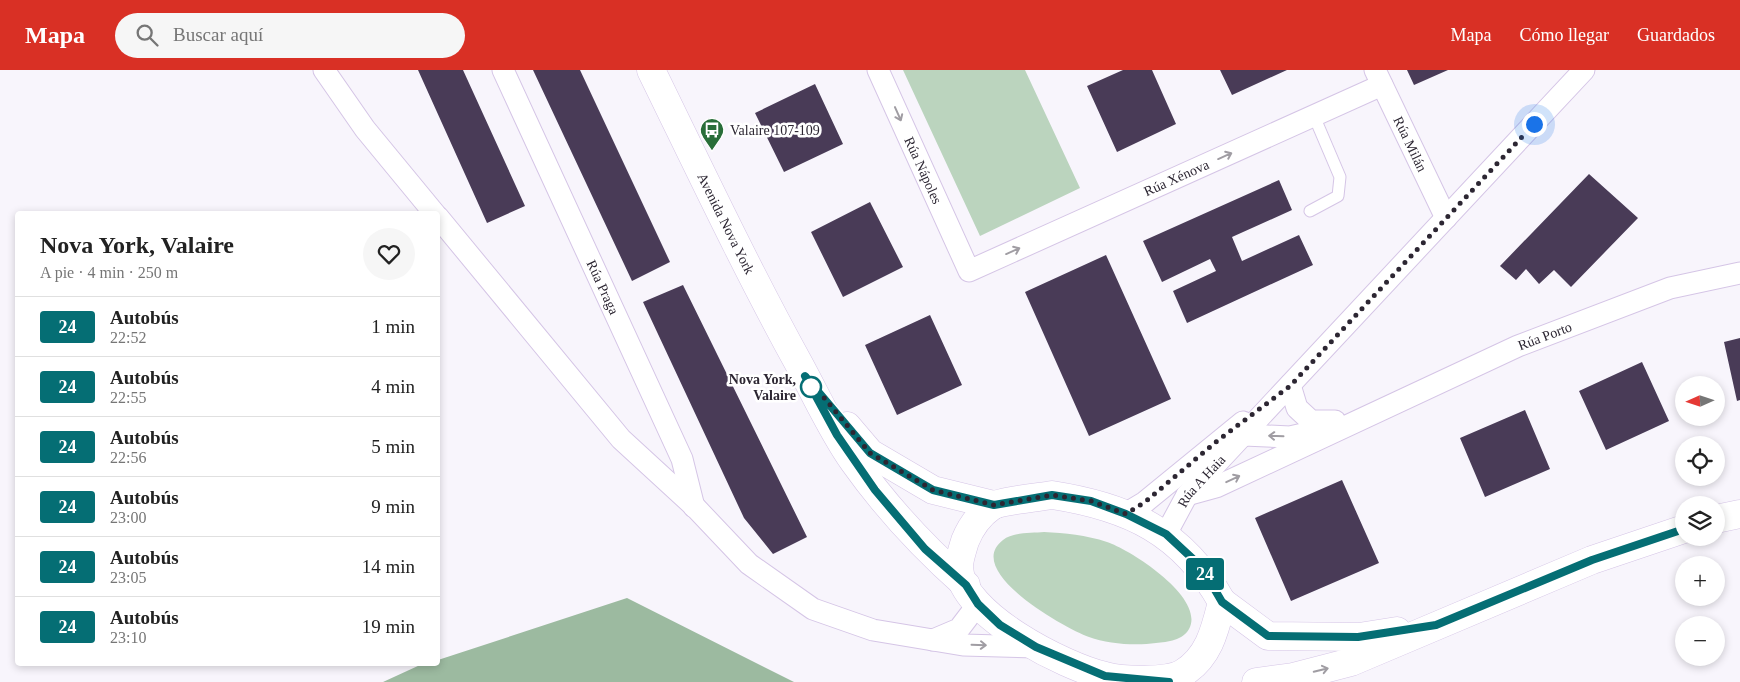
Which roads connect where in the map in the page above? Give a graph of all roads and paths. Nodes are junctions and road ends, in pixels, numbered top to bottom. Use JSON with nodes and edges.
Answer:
{"nodes":[{"id":1,"x":324,"y":70,"type":"edge"},
{"id":2,"x":503,"y":70,"type":"edge"},
{"id":3,"x":651,"y":70,"type":"edge"},
{"id":4,"x":878,"y":70,"type":"edge"},
{"id":5,"x":1584,"y":70,"type":"edge"},
{"id":6,"x":1378,"y":77,"type":"edge"},
{"id":7,"x":1314,"y":116,"type":"junction"},
{"id":8,"x":433,"y":211,"type":"edge"},
{"id":9,"x":1310,"y":211,"type":"dead end"},
{"id":10,"x":1446,"y":218,"type":"junction"},
{"id":11,"x":440,"y":219,"type":"edge"},
{"id":12,"x":969,"y":271,"type":"joint"},
{"id":13,"x":1740,"y":273,"type":"edge"},
{"id":14,"x":805,"y":376,"type":"junction"},
{"id":15,"x":1290,"y":386,"type":"junction"},
{"id":16,"x":1358,"y":420,"type":"junction"},
{"id":17,"x":1244,"y":435,"type":"junction"},
{"id":18,"x":1217,"y":441,"type":"junction"},
{"id":19,"x":1187,"y":495,"type":"junction"},
{"id":20,"x":994,"y":505,"type":"junction"},
{"id":21,"x":694,"y":507,"type":"junction"},
{"id":22,"x":1126,"y":514,"type":"junction"},
{"id":23,"x":1740,"y":514,"type":"edge"},
{"id":24,"x":1725,"y":517,"type":"edge"},
{"id":25,"x":1675,"y":532,"type":"edge"},
{"id":26,"x":1166,"y":534,"type":"junction"},
{"id":27,"x":972,"y":594,"type":"junction"},
{"id":28,"x":1222,"y":602,"type":"junction"},
{"id":29,"x":1436,"y":625,"type":"junction"},
{"id":30,"x":930,"y":641,"type":"junction"},
{"id":31,"x":1036,"y":647,"type":"junction"},
{"id":32,"x":1162,"y":681,"type":"edge"},
{"id":33,"x":1256,"y":682,"type":"edge"}],
"edges":[{"from":1,"to":8,"type":"street"},
{"from":2,"to":21,"type":"street","name":"Rúa Praga"},
{"from":3,"to":14,"type":"street","name":"Avenida Nova York"},
{"from":4,"to":12,"type":"street","name":"Rúa Nápoles","one_way":true},
{"from":5,"to":10,"type":"street","name":"Rúa A Haia"},
{"from":6,"to":7,"type":"street","name":"Rúa Xénova"},
{"from":6,"to":10,"type":"street","name":"Rúa Milán"},
{"from":7,"to":9,"type":"lane"},
{"from":12,"to":7,"type":"street","name":"Rúa Xénova","one_way":true},
{"from":10,"to":15,"type":"street","name":"Rúa A Haia"},
{"from":11,"to":21,"type":"street"},
{"from":13,"to":16,"type":"street","name":"Rúa Porto"},
{"from":14,"to":20,"type":"street","name":"Avenida Nova York"},
{"from":14,"to":27,"type":"street","name":"Avenida Nova York"},
{"from":15,"to":16,"type":"street","name":"Rúa Porto"},
{"from":15,"to":17,"type":"street","name":"Rúa A Haia"},
{"from":15,"to":18,"type":"street","name":"Rúa A Haia"},
{"from":16,"to":17,"type":"street","name":"Rúa Porto","one_way":true},
{"from":19,"to":16,"type":"street","name":"Rúa Porto","one_way":true},
{"from":17,"to":18,"type":"street","name":"Rúa A Haia"},
{"from":17,"to":19,"type":"street","name":"Rúa A Haia"},
{"from":18,"to":22,"type":"street","name":"Rúa A Haia"},
{"from":19,"to":26,"type":"street","name":"Rúa A Haia"},
{"from":20,"to":22,"type":"street"},
{"from":20,"to":27,"type":"street"},
{"from":21,"to":30,"type":"street"},
{"from":22,"to":26,"type":"street"},
{"from":23,"to":24,"type":"street"},
{"from":25,"to":29,"type":"street"},
{"from":26,"to":28,"type":"street"},
{"from":27,"to":30,"type":"street"},
{"from":27,"to":31,"type":"street","name":"Avenida Nova York"},
{"from":28,"to":29,"type":"street"},
{"from":28,"to":32,"type":"street","name":"Avenida Nova York"},
{"from":33,"to":29,"type":"street","one_way":true},
{"from":30,"to":31,"type":"street","one_way":true},
{"from":31,"to":32,"type":"street","name":"Avenida Nova York"}]}
